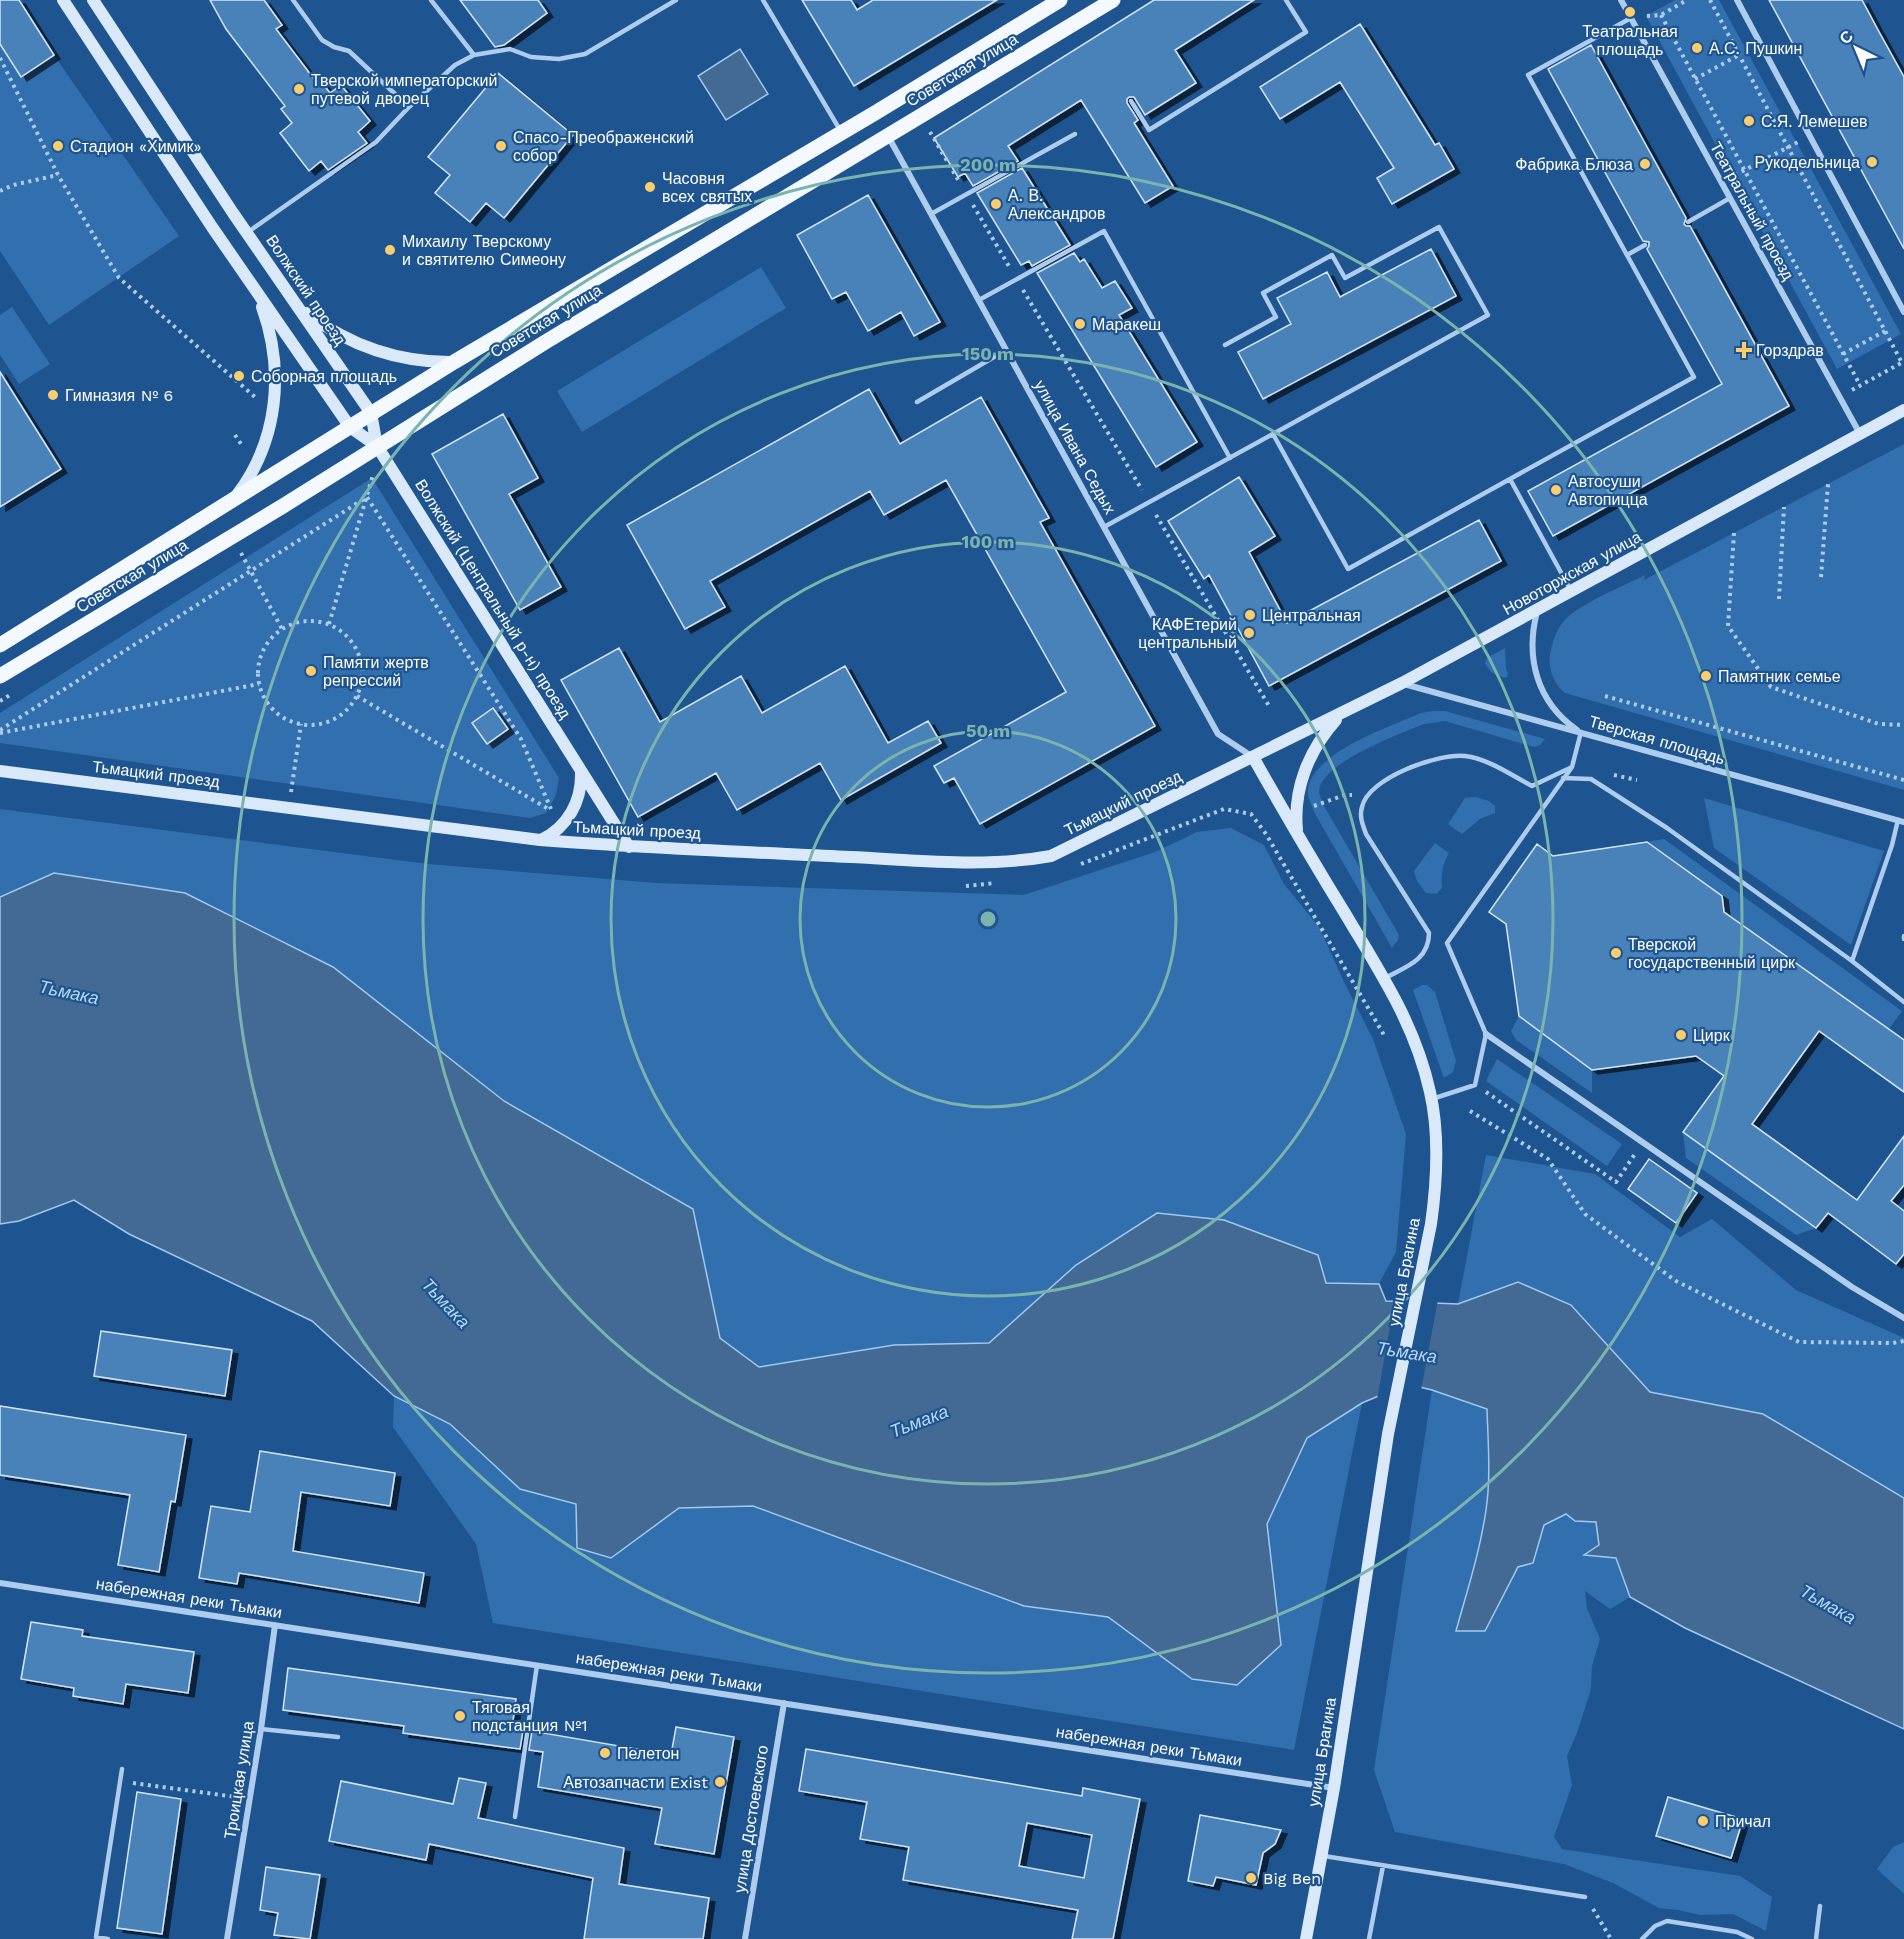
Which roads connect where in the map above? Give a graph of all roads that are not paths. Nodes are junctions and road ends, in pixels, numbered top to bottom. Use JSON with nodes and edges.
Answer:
{"nodes":[{"id":1,"x":63,"y":0,"type":"edge"},
{"id":2,"x":93,"y":0,"type":"edge"},
{"id":3,"x":293,"y":0,"type":"edge"},
{"id":4,"x":431,"y":0,"type":"edge"},
{"id":5,"x":676,"y":0,"type":"edge"},
{"id":6,"x":763,"y":0,"type":"edge"},
{"id":7,"x":1060,"y":0,"type":"edge"},
{"id":8,"x":1113,"y":0,"type":"edge"},
{"id":9,"x":1286,"y":0,"type":"edge"},
{"id":10,"x":1621,"y":0,"type":"edge"},
{"id":11,"x":1737,"y":0,"type":"edge"},
{"id":12,"x":1631,"y":18,"type":"junction"},
{"id":13,"x":474,"y":56,"type":"junction"},
{"id":14,"x":1131,"y":101,"type":"dead end"},
{"id":15,"x":409,"y":107,"type":"junction"},
{"id":16,"x":875,"y":112,"type":"junction"},
{"id":17,"x":841,"y":133,"type":"junction"},
{"id":18,"x":1075,"y":134,"type":"dead end"},
{"id":19,"x":888,"y":136,"type":"junction"},
{"id":20,"x":1730,"y":198,"type":"junction"},
{"id":21,"x":931,"y":214,"type":"junction"},
{"id":22,"x":1688,"y":222,"type":"dead end"},
{"id":23,"x":247,"y":233,"type":"junction"},
{"id":24,"x":1645,"y":245,"type":"dead end"},
{"id":25,"x":1627,"y":255,"type":"junction"},
{"id":26,"x":246,"y":277,"type":"junction"},
{"id":27,"x":979,"y":300,"type":"junction"},
{"id":28,"x":296,"y":305,"type":"junction"},
{"id":29,"x":1904,"y":312,"type":"edge"},
{"id":30,"x":1225,"y":345,"type":"dead end"},
{"id":31,"x":1006,"y":350,"type":"junction"},
{"id":32,"x":454,"y":362,"type":"junction"},
{"id":33,"x":917,"y":402,"type":"dead end"},
{"id":34,"x":1904,"y":411,"type":"edge"},
{"id":35,"x":371,"y":413,"type":"junction"},
{"id":36,"x":350,"y":427,"type":"junction"},
{"id":37,"x":1273,"y":434,"type":"junction"},
{"id":38,"x":1860,"y":434,"type":"junction"},
{"id":39,"x":377,"y":446,"type":"junction"},
{"id":40,"x":1230,"y":458,"type":"junction"},
{"id":41,"x":1510,"y":479,"type":"junction"},
{"id":42,"x":234,"y":499,"type":"junction"},
{"id":43,"x":1104,"y":527,"type":"junction"},
{"id":44,"x":1572,"y":591,"type":"junction"},
{"id":45,"x":1537,"y":611,"type":"junction"},
{"id":46,"x":0,"y":645,"type":"edge"},
{"id":47,"x":0,"y":676,"type":"edge"},
{"id":48,"x":1402,"y":683,"type":"junction"},
{"id":49,"x":1341,"y":715,"type":"junction"},
{"id":50,"x":1581,"y":732,"type":"junction"},
{"id":51,"x":1253,"y":757,"type":"junction"},
{"id":52,"x":1572,"y":766,"type":"junction"},
{"id":53,"x":580,"y":770,"type":"junction"},
{"id":54,"x":0,"y":771,"type":"edge"},
{"id":55,"x":1563,"y":778,"type":"junction"},
{"id":56,"x":1901,"y":821,"type":"edge"},
{"id":57,"x":1297,"y":834,"type":"junction"},
{"id":58,"x":540,"y":840,"type":"junction"},
{"id":59,"x":629,"y":847,"type":"junction"},
{"id":60,"x":1852,"y":961,"type":"junction"},
{"id":61,"x":1384,"y":979,"type":"junction"},
{"id":62,"x":1904,"y":1002,"type":"edge"},
{"id":63,"x":1486,"y":1034,"type":"junction"},
{"id":64,"x":1432,"y":1099,"type":"junction"},
{"id":65,"x":1904,"y":1318,"type":"edge"},
{"id":66,"x":0,"y":1583,"type":"edge"},
{"id":67,"x":275,"y":1625,"type":"junction"},
{"id":68,"x":537,"y":1665,"type":"junction"},
{"id":69,"x":783,"y":1703,"type":"junction"},
{"id":70,"x":261,"y":1729,"type":"junction"},
{"id":71,"x":338,"y":1737,"type":"dead end"},
{"id":72,"x":122,"y":1769,"type":"dead end"},
{"id":73,"x":1334,"y":1788,"type":"junction"},
{"id":74,"x":515,"y":1817,"type":"dead end"},
{"id":75,"x":1321,"y":1856,"type":"junction"},
{"id":76,"x":1383,"y":1866,"type":"junction"},
{"id":77,"x":1585,"y":1897,"type":"road end"},
{"id":78,"x":1820,"y":1906,"type":"dead end"},
{"id":79,"x":108,"y":1939,"type":"edge"},
{"id":80,"x":227,"y":1939,"type":"edge"},
{"id":81,"x":745,"y":1939,"type":"edge"},
{"id":82,"x":1306,"y":1939,"type":"edge"},
{"id":83,"x":1369,"y":1939,"type":"edge"},
{"id":84,"x":1642,"y":1939,"type":"edge"},
{"id":85,"x":1752,"y":1939,"type":"edge"},
{"id":86,"x":1816,"y":1939,"type":"edge"}],
"edges":[{"from":1,"to":26,"type":"main road"},
{"from":2,"to":23,"type":"main road","name":"Волжский проезд"},
{"from":3,"to":15,"type":"lane"},
{"from":4,"to":13,"type":"lane"},
{"from":5,"to":13,"type":"lane"},
{"from":6,"to":17,"type":"lane"},
{"from":7,"to":16,"type":"main road","name":"Советская улица"},
{"from":8,"to":19,"type":"main road","name":"Советская улица"},
{"from":9,"to":14,"type":"lane"},
{"from":10,"to":12,"type":"street","name":"Театральный проезд"},
{"from":11,"to":29,"type":"street"},
{"from":12,"to":20,"type":"street","name":"Театральный проезд"},
{"from":12,"to":25,"type":"lane"},
{"from":13,"to":15,"type":"lane"},
{"from":15,"to":23,"type":"lane"},
{"from":16,"to":17,"type":"main road","name":"Советская улица"},
{"from":16,"to":19,"type":"main road"},
{"from":17,"to":32,"type":"main road","name":"Советская улица"},
{"from":18,"to":21,"type":"lane"},
{"from":19,"to":21,"type":"street","name":"улица Ивана Седых"},
{"from":19,"to":39,"type":"main road","name":"Советская улица"},
{"from":20,"to":22,"type":"lane"},
{"from":20,"to":38,"type":"street","name":"Театральный проезд"},
{"from":21,"to":27,"type":"street","name":"улица Ивана Седых"},
{"from":23,"to":28,"type":"main road","name":"Волжский проезд"},
{"from":24,"to":25,"type":"lane"},
{"from":25,"to":41,"type":"lane"},
{"from":26,"to":36,"type":"main road"},
{"from":26,"to":42,"type":"main road"},
{"from":27,"to":31,"type":"street","name":"улица Ивана Седых"},
{"from":27,"to":40,"type":"lane"},
{"from":28,"to":32,"type":"main road"},
{"from":28,"to":35,"type":"main road","name":"Волжский проезд"},
{"from":30,"to":37,"type":"lane"},
{"from":31,"to":33,"type":"lane"},
{"from":31,"to":43,"type":"street","name":"улица Ивана Седых"},
{"from":32,"to":35,"type":"main road","name":"Советская улица"},
{"from":34,"to":38,"type":"main road","name":"Новоторжская улица"},
{"from":35,"to":36,"type":"main road","name":"Советская улица"},
{"from":35,"to":39,"type":"main road","name":"Волжский проезд"},
{"from":36,"to":39,"type":"main road"},
{"from":36,"to":42,"type":"main road","name":"Советская улица"},
{"from":37,"to":40,"type":"lane"},
{"from":37,"to":41,"type":"lane"},
{"from":38,"to":44,"type":"main road","name":"Новоторжская улица"},
{"from":39,"to":47,"type":"main road","name":"Советская улица"},
{"from":39,"to":53,"type":"main road","name":"Волжский (Центральный р-н) проезд"},
{"from":40,"to":43,"type":"lane"},
{"from":41,"to":44,"type":"lane"},
{"from":42,"to":46,"type":"main road","name":"Советская улица"},
{"from":43,"to":51,"type":"street","name":"улица Ивана Седых"},
{"from":44,"to":45,"type":"main road","name":"Новоторжская улица"},
{"from":45,"to":48,"type":"main road","name":"Новоторжская улица"},
{"from":45,"to":50,"type":"street"},
{"from":48,"to":49,"type":"main road","name":"Новоторжская улица"},
{"from":48,"to":50,"type":"street","name":"Тверская площадь"},
{"from":49,"to":51,"type":"main road","name":"Новоторжская улица"},
{"from":49,"to":57,"type":"main road"},
{"from":50,"to":52,"type":"lane"},
{"from":50,"to":56,"type":"street","name":"Тверская площадь"},
{"from":51,"to":57,"type":"main road","name":"улица Брагина"},
{"from":51,"to":59,"type":"main road","name":"Тьмацкий проезд"},
{"from":52,"to":55,"type":"lane"},
{"from":52,"to":61,"type":"lane"},
{"from":53,"to":58,"type":"main road"},
{"from":53,"to":59,"type":"main road","name":"Волжский (Центральный р-н) проезд"},
{"from":54,"to":58,"type":"main road","name":"Тьмацкий проезд"},
{"from":55,"to":60,"type":"lane"},
{"from":55,"to":63,"type":"lane"},
{"from":56,"to":60,"type":"lane"},
{"from":57,"to":61,"type":"main road","name":"улица Брагина"},
{"from":58,"to":59,"type":"main road","name":"Тьмацкий проезд"},
{"from":60,"to":62,"type":"lane"},
{"from":61,"to":64,"type":"main road","name":"улица Брагина"},
{"from":63,"to":64,"type":"lane"},
{"from":63,"to":65,"type":"street"},
{"from":64,"to":73,"type":"main road","name":"улица Брагина"},
{"from":66,"to":67,"type":"street","name":"набережная реки Тьмаки"},
{"from":67,"to":68,"type":"street","name":"набережная реки Тьмаки"},
{"from":67,"to":70,"type":"street","name":"Троицкая улица"},
{"from":68,"to":69,"type":"street","name":"набережная реки Тьмаки"},
{"from":68,"to":74,"type":"lane"},
{"from":69,"to":73,"type":"street","name":"набережная реки Тьмаки"},
{"from":69,"to":81,"type":"street","name":"улица Достоевского"},
{"from":70,"to":71,"type":"lane"},
{"from":70,"to":80,"type":"street","name":"Троицкая улица"},
{"from":72,"to":79,"type":"lane"},
{"from":73,"to":75,"type":"main road","name":"улица Брагина"},
{"from":75,"to":76,"type":"lane"},
{"from":75,"to":82,"type":"main road","name":"улица Брагина"},
{"from":76,"to":77,"type":"lane"},
{"from":76,"to":83,"type":"lane"},
{"from":78,"to":86,"type":"lane"},
{"from":84,"to":85,"type":"lane"}]}
